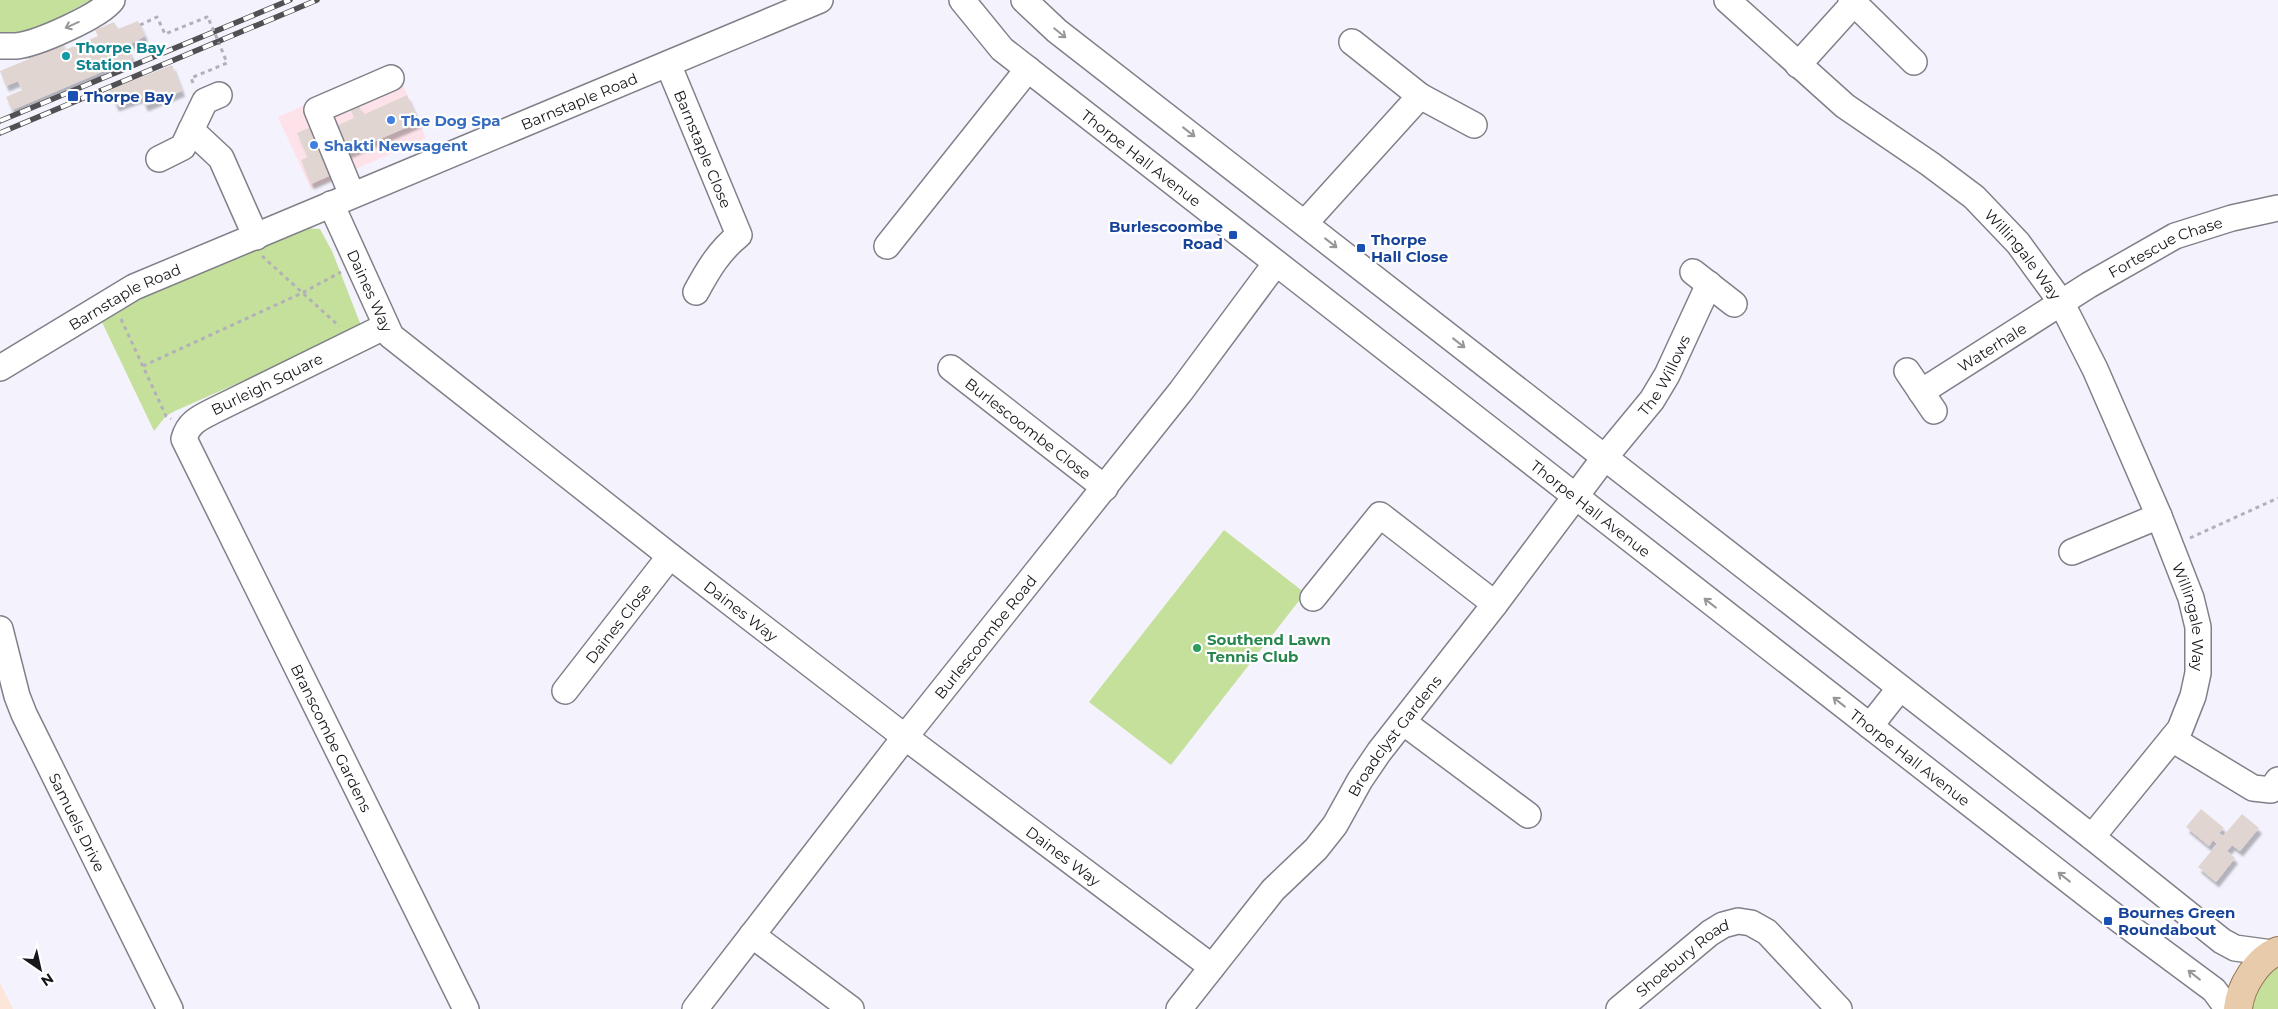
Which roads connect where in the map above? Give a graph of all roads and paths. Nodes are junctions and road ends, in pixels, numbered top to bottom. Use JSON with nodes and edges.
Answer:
{"nodes":[{"id":1,"x":112,"y":0,"type":"edge"},
{"id":2,"x":820,"y":0,"type":"edge"},
{"id":3,"x":962,"y":0,"type":"edge"},
{"id":4,"x":1024,"y":0,"type":"edge"},
{"id":5,"x":1727,"y":0,"type":"edge"},
{"id":6,"x":1852,"y":2,"type":"edge"},
{"id":7,"x":140,"y":25,"type":"dead end"},
{"id":8,"x":1352,"y":42,"type":"dead end"},
{"id":9,"x":0,"y":46,"type":"edge"},
{"id":10,"x":1914,"y":62,"type":"dead end"},
{"id":11,"x":668,"y":64,"type":"junction"},
{"id":12,"x":1798,"y":66,"type":"junction"},
{"id":13,"x":1028,"y":69,"type":"junction"},
{"id":14,"x":191,"y":78,"type":"dead end"},
{"id":15,"x":391,"y":78,"type":"dead end"},
{"id":16,"x":219,"y":95,"type":"dead end"},
{"id":17,"x":1420,"y":96,"type":"junction"},
{"id":18,"x":1474,"y":125,"type":"dead end"},
{"id":19,"x":191,"y":130,"type":"junction"},
{"id":20,"x":159,"y":159,"type":"dead end"},
{"id":21,"x":341,"y":200,"type":"junction"},
{"id":22,"x":2278,"y":208,"type":"edge"},
{"id":23,"x":1305,"y":223,"type":"junction"},
{"id":24,"x":256,"y":237,"type":"junction"},
{"id":25,"x":887,"y":246,"type":"dead end"},
{"id":26,"x":356,"y":263,"type":"junction"},
{"id":27,"x":1276,"y":263,"type":"junction"},
{"id":28,"x":696,"y":292,"type":"dead end"},
{"id":29,"x":302,"y":293,"type":"junction"},
{"id":30,"x":111,"y":299,"type":"junction"},
{"id":31,"x":2061,"y":302,"type":"junction"},
{"id":32,"x":1734,"y":304,"type":"dead end"},
{"id":33,"x":386,"y":326,"type":"junction"},
{"id":34,"x":356,"y":341,"type":"junction"},
{"id":35,"x":143,"y":366,"type":"junction"},
{"id":36,"x":0,"y":368,"type":"edge"},
{"id":37,"x":951,"y":368,"type":"dead end"},
{"id":38,"x":1907,"y":371,"type":"dead end"},
{"id":39,"x":187,"y":429,"type":"junction"},
{"id":40,"x":1605,"y":457,"type":"junction"},
{"id":41,"x":1105,"y":488,"type":"junction"},
{"id":42,"x":1575,"y":498,"type":"junction"},
{"id":43,"x":2278,"y":498,"type":"edge"},
{"id":44,"x":2159,"y":516,"type":"junction"},
{"id":45,"x":2171,"y":547,"type":"junction"},
{"id":46,"x":2072,"y":552,"type":"dead end"},
{"id":47,"x":670,"y":556,"type":"junction"},
{"id":48,"x":1313,"y":598,"type":"dead end"},
{"id":49,"x":1495,"y":604,"type":"junction"},
{"id":50,"x":0,"y":629,"type":"edge"},
{"id":51,"x":1900,"y":688,"type":"junction"},
{"id":52,"x":565,"y":691,"type":"dead end"},
{"id":53,"x":1403,"y":722,"type":"junction"},
{"id":54,"x":1870,"y":726,"type":"junction"},
{"id":55,"x":905,"y":737,"type":"junction"},
{"id":56,"x":2172,"y":739,"type":"junction"},
{"id":57,"x":2278,"y":780,"type":"edge"},
{"id":58,"x":1528,"y":815,"type":"dead end"},
{"id":59,"x":2092,"y":837,"type":"junction"},
{"id":60,"x":752,"y":934,"type":"junction"},
{"id":61,"x":2275,"y":952,"type":"edge"},
{"id":62,"x":1212,"y":967,"type":"junction"},
{"id":63,"x":170,"y":1009,"type":"edge"},
{"id":64,"x":466,"y":1009,"type":"edge"},
{"id":65,"x":695,"y":1009,"type":"edge"},
{"id":66,"x":851,"y":1009,"type":"edge"},
{"id":67,"x":1179,"y":1009,"type":"edge"},
{"id":68,"x":1619,"y":1009,"type":"edge"},
{"id":69,"x":1839,"y":1009,"type":"edge"},
{"id":70,"x":2228,"y":1009,"type":"edge"},
{"id":71,"x":2238,"y":1009,"type":"edge"}],
"edges":[{"from":1,"to":9,"type":"street","one_way":true},
{"from":2,"to":11,"type":"street","name":"Barnstaple Road"},
{"from":3,"to":13,"type":"street","name":"Thorpe Hall Avenue"},
{"from":4,"to":23,"type":"street","one_way":true},
{"from":5,"to":12,"type":"street","name":"Willingale Way"},
{"from":6,"to":10,"type":"street"},
{"from":6,"to":12,"type":"street"},
{"from":7,"to":14,"type":"path","bridge":true},
{"from":8,"to":17,"type":"street"},
{"from":11,"to":21,"type":"street","name":"Barnstaple Road"},
{"from":11,"to":28,"type":"street","name":"Barnstaple Close"},
{"from":12,"to":31,"type":"street","name":"Willingale Way"},
{"from":13,"to":25,"type":"street"},
{"from":13,"to":27,"type":"street","name":"Thorpe Hall Avenue"},
{"from":15,"to":21,"type":"street","name":"Daines Way"},
{"from":16,"to":19,"type":"street"},
{"from":17,"to":18,"type":"street"},
{"from":17,"to":23,"type":"street"},
{"from":19,"to":20,"type":"street"},
{"from":19,"to":24,"type":"street"},
{"from":21,"to":24,"type":"street","name":"Barnstaple Road"},
{"from":21,"to":26,"type":"street","name":"Daines Way"},
{"from":22,"to":31,"type":"street","name":"Fortescue Chase"},
{"from":23,"to":40,"type":"street","one_way":true},
{"from":24,"to":29,"type":"path"},
{"from":24,"to":30,"type":"street","name":"Barnstaple Road"},
{"from":26,"to":29,"type":"path"},
{"from":26,"to":33,"type":"street","name":"Daines Way"},
{"from":27,"to":41,"type":"street","name":"Burlescoombe Road"},
{"from":27,"to":42,"type":"street","name":"Thorpe Hall Avenue"},
{"from":29,"to":34,"type":"path"},
{"from":29,"to":35,"type":"path"},
{"from":30,"to":35,"type":"path"},
{"from":30,"to":36,"type":"street","name":"Barnstaple Road"},
{"from":31,"to":38,"type":"street","name":"Waterhale"},
{"from":31,"to":44,"type":"street","name":"Willingale Way"},
{"from":32,"to":40,"type":"street","name":"The Willows"},
{"from":33,"to":34,"type":"street","name":"Burleigh Square"},
{"from":33,"to":47,"type":"street","name":"Daines Way"},
{"from":34,"to":39,"type":"street","name":"Burleigh Square"},
{"from":35,"to":39,"type":"path"},
{"from":37,"to":41,"type":"street","name":"Burlescoombe Close"},
{"from":39,"to":64,"type":"street","name":"Branscombe Gardens"},
{"from":40,"to":42,"type":"street","name":"Broadclyst Gardens"},
{"from":40,"to":51,"type":"street"},
{"from":41,"to":55,"type":"street","name":"Burlescoombe Road"},
{"from":42,"to":49,"type":"street","name":"Broadclyst Gardens"},
{"from":54,"to":42,"type":"street","name":"Thorpe Hall Avenue","one_way":true},
{"from":43,"to":45,"type":"path"},
{"from":44,"to":45,"type":"street","name":"Willingale Way"},
{"from":44,"to":46,"type":"street"},
{"from":45,"to":56,"type":"street","name":"Willingale Way"},
{"from":47,"to":52,"type":"street","name":"Daines Close"},
{"from":47,"to":55,"type":"street","name":"Daines Way"},
{"from":48,"to":49,"type":"street"},
{"from":49,"to":53,"type":"street","name":"Broadclyst Gardens"},
{"from":50,"to":63,"type":"street","name":"Samuels Drive"},
{"from":51,"to":54,"type":"street"},
{"from":51,"to":59,"type":"street"},
{"from":53,"to":58,"type":"street"},
{"from":53,"to":62,"type":"street","name":"Broadclyst Gardens"},
{"from":70,"to":54,"type":"street","name":"Thorpe Hall Avenue","one_way":true},
{"from":55,"to":60,"type":"street","name":"Burlescoombe Road"},
{"from":55,"to":62,"type":"street","name":"Daines Way"},
{"from":56,"to":57,"type":"street"},
{"from":56,"to":59,"type":"street","name":"Willingale Way"},
{"from":59,"to":61,"type":"street"},
{"from":60,"to":65,"type":"street","name":"Burlescoombe Road"},
{"from":60,"to":66,"type":"street"},
{"from":61,"to":71,"type":"main road"},
{"from":62,"to":67,"type":"street","name":"Broadclyst Gardens"},
{"from":68,"to":69,"type":"street","name":"Shoebury Road"}]}
